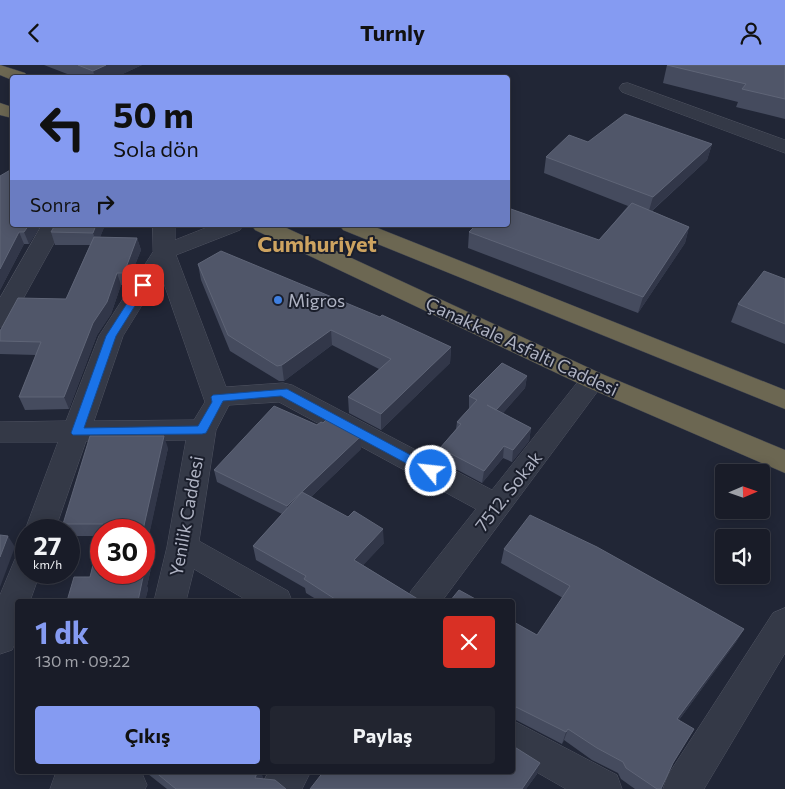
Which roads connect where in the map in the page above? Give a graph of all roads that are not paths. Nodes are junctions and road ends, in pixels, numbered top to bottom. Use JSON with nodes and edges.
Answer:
{"nodes":[{"id":1,"x":0,"y":69,"type":"edge"},
{"id":2,"x":14,"y":75,"type":"edge"},
{"id":3,"x":628,"y":88,"type":"dead end"},
{"id":4,"x":785,"y":147,"type":"edge"},
{"id":5,"x":52,"y":227,"type":"edge"},
{"id":6,"x":164,"y":227,"type":"edge"},
{"id":7,"x":227,"y":227,"type":"edge"},
{"id":8,"x":267,"y":227,"type":"edge"},
{"id":9,"x":356,"y":227,"type":"edge"},
{"id":10,"x":164,"y":252,"type":"junction"},
{"id":11,"x":0,"y":319,"type":"edge"},
{"id":12,"x":593,"y":381,"type":"junction"},
{"id":13,"x":216,"y":397,"type":"junction"},
{"id":14,"x":785,"y":401,"type":"edge"},
{"id":15,"x":202,"y":430,"type":"junction"},
{"id":16,"x":0,"y":432,"type":"edge"},
{"id":17,"x":77,"y":433,"type":"junction"},
{"id":18,"x":785,"y":461,"type":"edge"},
{"id":19,"x":496,"y":506,"type":"junction"},
{"id":20,"x":44,"y":519,"type":"edge"},
{"id":21,"x":183,"y":547,"type":"junction"},
{"id":22,"x":20,"y":584,"type":"edge"},
{"id":23,"x":170,"y":599,"type":"edge"},
{"id":24,"x":273,"y":599,"type":"edge"},
{"id":25,"x":425,"y":599,"type":"edge"},
{"id":26,"x":785,"y":623,"type":"edge"},
{"id":27,"x":0,"y":639,"type":"edge"},
{"id":28,"x":515,"y":739,"type":"edge"},
{"id":29,"x":290,"y":774,"type":"edge"},
{"id":30,"x":129,"y":782,"type":"edge"},
{"id":31,"x":69,"y":789,"type":"edge"},
{"id":32,"x":279,"y":789,"type":"edge"},
{"id":33,"x":603,"y":789,"type":"edge"},
{"id":34,"x":682,"y":789,"type":"edge"}],
"edges":[{"from":1,"to":2,"type":"highway"},
{"from":3,"to":4,"type":"street"},
{"from":5,"to":11,"type":"street"},
{"from":6,"to":10,"type":"street"},
{"from":7,"to":10,"type":"street"},
{"from":8,"to":12,"type":"highway","name":"Çanakkale Asfaltı Caddesi"},
{"from":9,"to":14,"type":"highway"},
{"from":10,"to":13,"type":"street"},
{"from":10,"to":17,"type":"street"},
{"from":12,"to":18,"type":"highway","name":"Çanakkale Asfaltı Caddesi"},
{"from":12,"to":19,"type":"street","name":"7512. Sokak"},
{"from":13,"to":15,"type":"street"},
{"from":13,"to":19,"type":"street"},
{"from":15,"to":17,"type":"street"},
{"from":15,"to":21,"type":"street","name":"Yenilik Caddesi"},
{"from":16,"to":17,"type":"street"},
{"from":17,"to":20,"type":"street"},
{"from":19,"to":25,"type":"street","name":"7512. Sokak"},
{"from":21,"to":23,"type":"street","name":"Yenilik Caddesi"},
{"from":21,"to":24,"type":"street"},
{"from":22,"to":27,"type":"street"},
{"from":26,"to":34,"type":"street"},
{"from":28,"to":33,"type":"street"},
{"from":29,"to":32,"type":"street"},
{"from":30,"to":31,"type":"street"}]}
